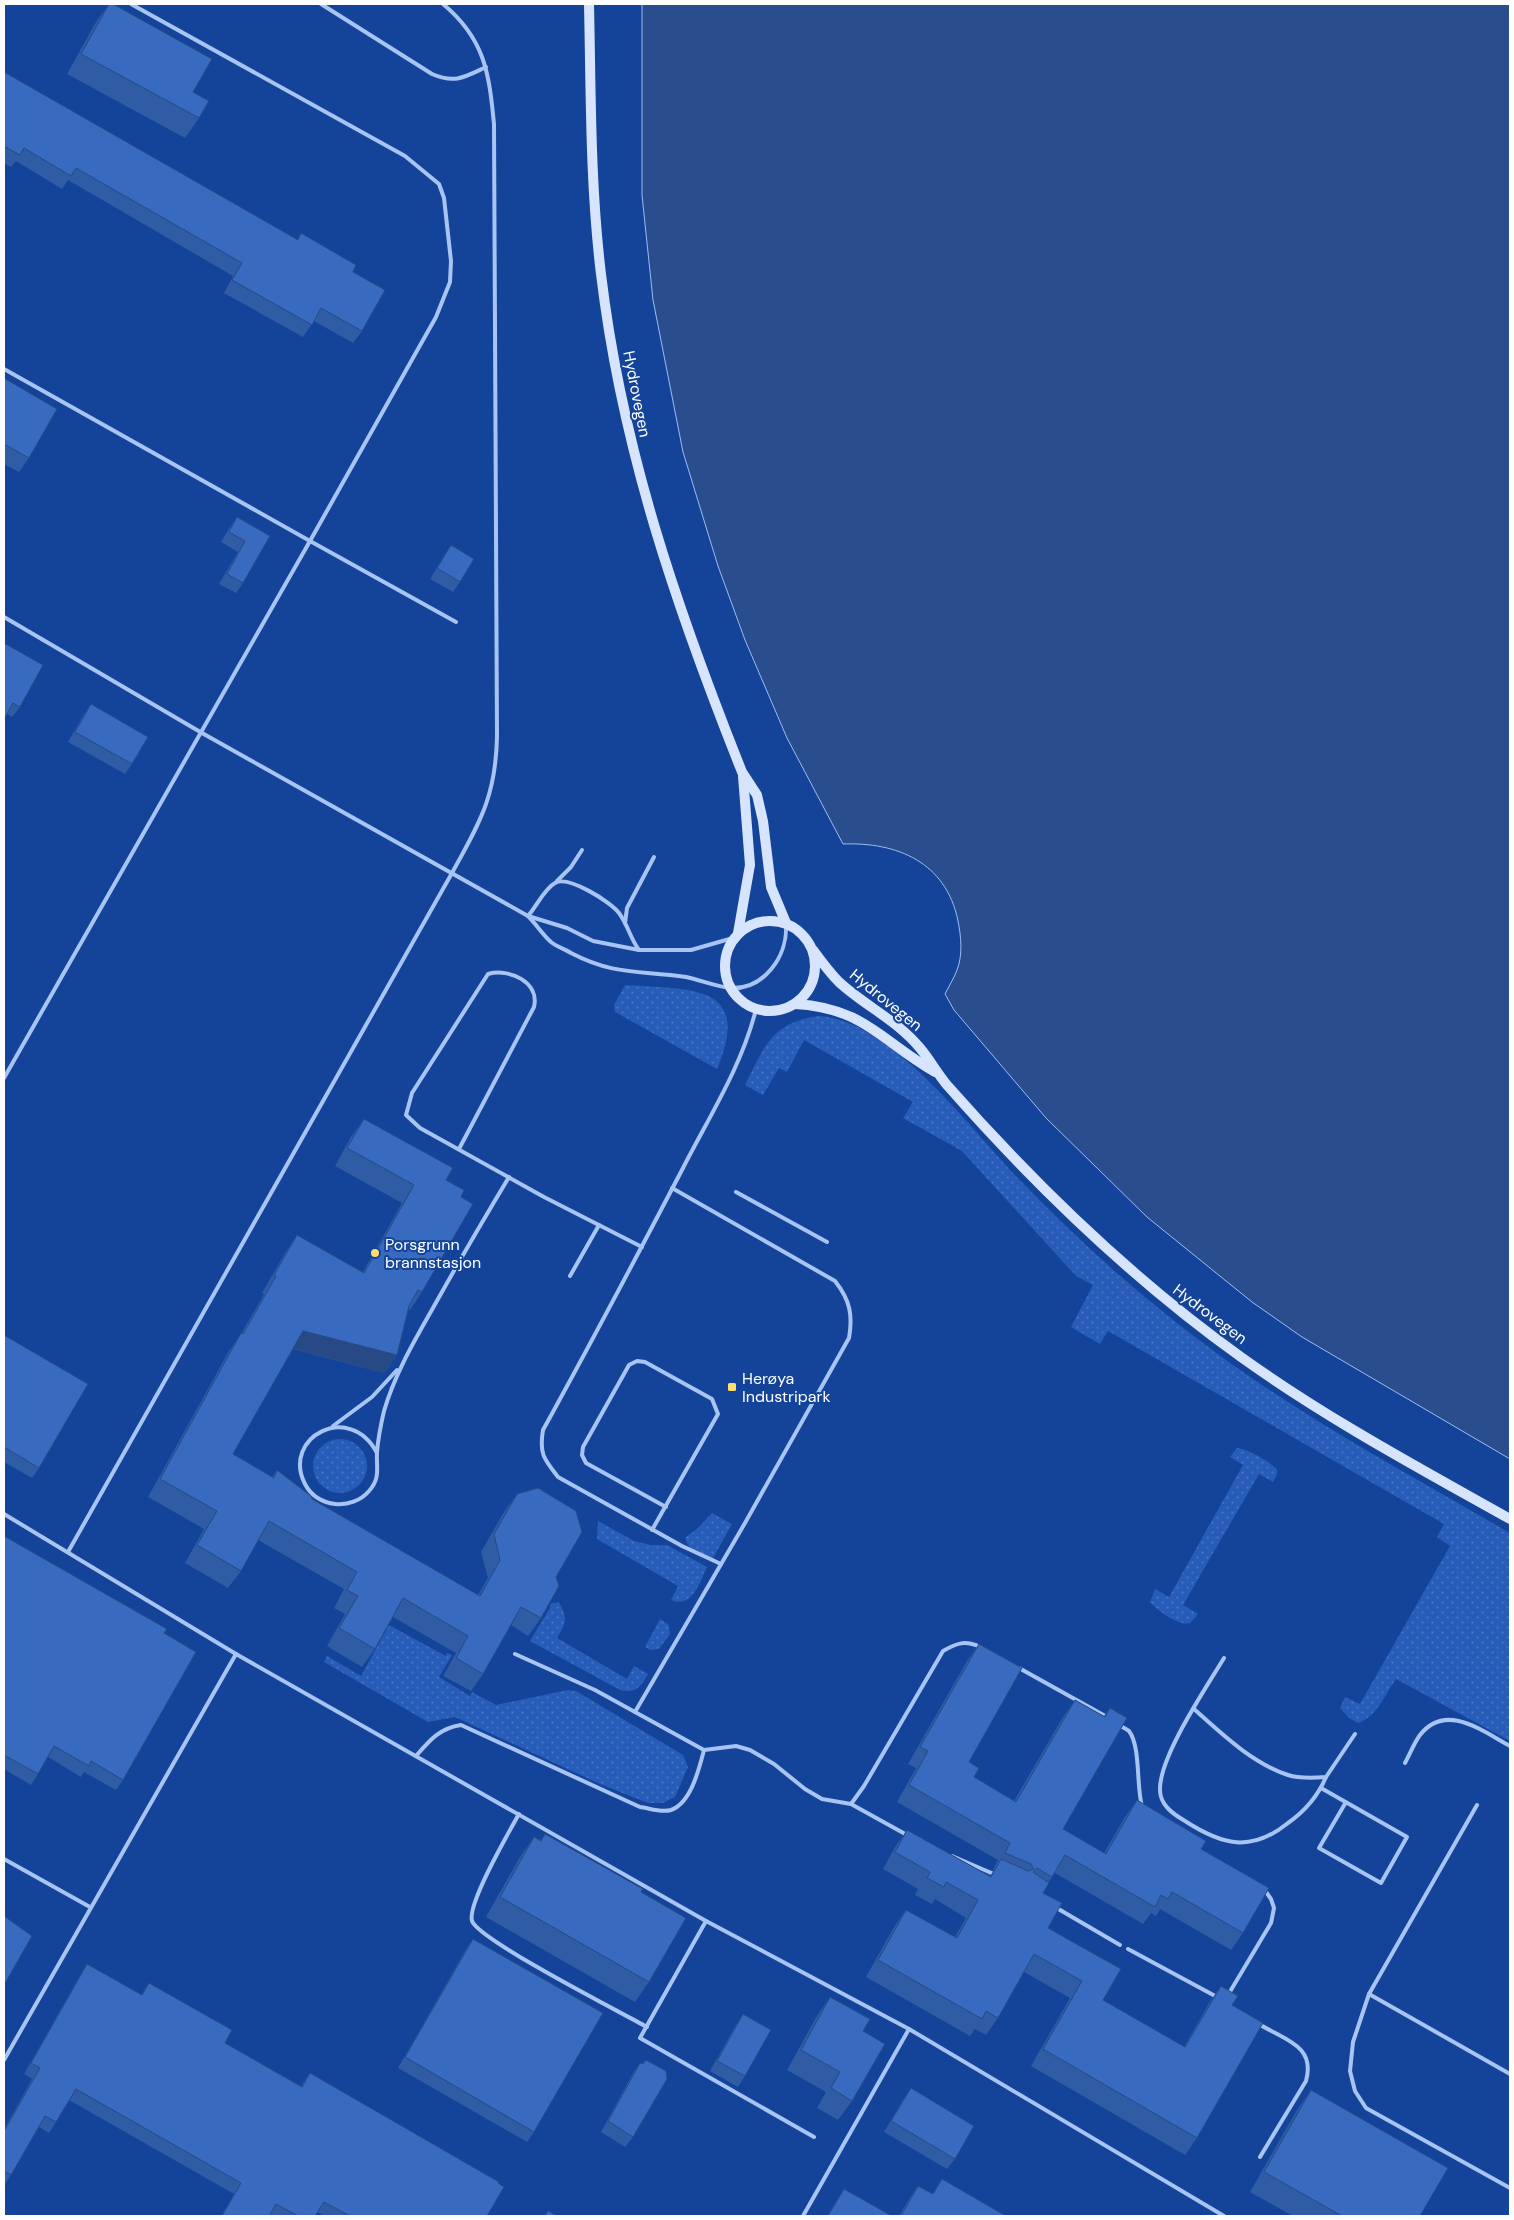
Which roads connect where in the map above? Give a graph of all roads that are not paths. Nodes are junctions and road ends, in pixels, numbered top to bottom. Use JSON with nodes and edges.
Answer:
{"nodes":[{"id":1,"x":131,"y":4,"type":"edge"},
{"id":2,"x":321,"y":4,"type":"edge"},
{"id":3,"x":443,"y":4,"type":"edge"},
{"id":4,"x":589,"y":4,"type":"edge"},
{"id":5,"x":486,"y":67,"type":"junction"},
{"id":6,"x":4,"y":369,"type":"edge"},
{"id":7,"x":310,"y":541,"type":"junction"},
{"id":8,"x":4,"y":617,"type":"edge"},
{"id":9,"x":456,"y":622,"type":"dead end"},
{"id":10,"x":202,"y":733,"type":"junction"},
{"id":11,"x":742,"y":772,"type":"junction"},
{"id":12,"x":582,"y":850,"type":"dead end"},
{"id":13,"x":654,"y":857,"type":"dead end"},
{"id":14,"x":452,"y":873,"type":"junction"},
{"id":15,"x":556,"y":882,"type":"junction"},
{"id":16,"x":528,"y":916,"type":"junction"},
{"id":17,"x":625,"y":922,"type":"junction"},
{"id":18,"x":786,"y":923,"type":"junction"},
{"id":19,"x":735,"y":935,"type":"junction"},
{"id":20,"x":639,"y":950,"type":"junction"},
{"id":21,"x":813,"y":950,"type":"junction"},
{"id":22,"x":730,"y":988,"type":"junction"},
{"id":23,"x":795,"y":1004,"type":"junction"},
{"id":24,"x":756,"y":1010,"type":"junction"},
{"id":25,"x":938,"y":1074,"type":"junction"},
{"id":26,"x":4,"y":1078,"type":"edge"},
{"id":27,"x":459,"y":1149,"type":"junction"},
{"id":28,"x":509,"y":1177,"type":"junction"},
{"id":29,"x":672,"y":1188,"type":"junction"},
{"id":30,"x":736,"y":1192,"type":"dead end"},
{"id":31,"x":599,"y":1225,"type":"junction"},
{"id":32,"x":827,"y":1242,"type":"dead end"},
{"id":33,"x":642,"y":1246,"type":"junction"},
{"id":34,"x":570,"y":1276,"type":"dead end"},
{"id":35,"x":400,"y":1366,"type":"junction"},
{"id":36,"x":332,"y":1427,"type":"junction"},
{"id":37,"x":377,"y":1452,"type":"junction"},
{"id":38,"x":666,"y":1507,"type":"junction"},
{"id":39,"x":4,"y":1514,"type":"edge"},
{"id":40,"x":1510,"y":1519,"type":"edge"},
{"id":41,"x":652,"y":1530,"type":"junction"},
{"id":42,"x":68,"y":1552,"type":"junction"},
{"id":43,"x":720,"y":1564,"type":"junction"},
{"id":44,"x":985,"y":1648,"type":"edge"},
{"id":45,"x":236,"y":1654,"type":"junction"},
{"id":46,"x":515,"y":1654,"type":"dead end"},
{"id":47,"x":1224,"y":1658,"type":"dead end"},
{"id":48,"x":1017,"y":1667,"type":"edge"},
{"id":49,"x":1194,"y":1709,"type":"junction"},
{"id":50,"x":634,"y":1712,"type":"junction"},
{"id":51,"x":1111,"y":1719,"type":"edge"},
{"id":52,"x":1117,"y":1723,"type":"edge"},
{"id":53,"x":1355,"y":1734,"type":"dead end"},
{"id":54,"x":1510,"y":1746,"type":"edge"},
{"id":55,"x":704,"y":1750,"type":"junction"},
{"id":56,"x":416,"y":1756,"type":"junction"},
{"id":57,"x":1405,"y":1763,"type":"dead end"},
{"id":58,"x":1326,"y":1777,"type":"junction"},
{"id":59,"x":1321,"y":1788,"type":"junction"},
{"id":60,"x":1346,"y":1802,"type":"junction"},
{"id":61,"x":851,"y":1804,"type":"junction"},
{"id":62,"x":1477,"y":1805,"type":"dead end"},
{"id":63,"x":1146,"y":1812,"type":"edge"},
{"id":64,"x":519,"y":1814,"type":"junction"},
{"id":65,"x":910,"y":1837,"type":"edge"},
{"id":66,"x":946,"y":1853,"type":"edge"},
{"id":67,"x":4,"y":1859,"type":"edge"},
{"id":68,"x":1000,"y":1877,"type":"edge"},
{"id":69,"x":1258,"y":1886,"type":"edge"},
{"id":70,"x":1049,"y":1903,"type":"edge"},
{"id":71,"x":90,"y":1908,"type":"junction"},
{"id":72,"x":706,"y":1921,"type":"junction"},
{"id":73,"x":1120,"y":1945,"type":"dead end"},
{"id":74,"x":1128,"y":1949,"type":"dead end"},
{"id":75,"x":1369,"y":1994,"type":"junction"},
{"id":76,"x":1258,"y":2023,"type":"edge"},
{"id":77,"x":647,"y":2026,"type":"junction"},
{"id":78,"x":909,"y":2029,"type":"junction"},
{"id":79,"x":4,"y":2060,"type":"edge"},
{"id":80,"x":1510,"y":2074,"type":"edge"},
{"id":81,"x":814,"y":2137,"type":"dead end"},
{"id":82,"x":1260,"y":2158,"type":"dead end"},
{"id":83,"x":1510,"y":2188,"type":"edge"},
{"id":84,"x":803,"y":2216,"type":"edge"},
{"id":85,"x":1224,"y":2216,"type":"edge"}],
"edges":[{"from":1,"to":7,"type":"lane"},
{"from":2,"to":5,"type":"lane"},
{"from":3,"to":5,"type":"lane"},
{"from":4,"to":11,"type":"street","name":"Hydrovegen"},
{"from":5,"to":14,"type":"lane"},
{"from":6,"to":7,"type":"lane"},
{"from":7,"to":9,"type":"lane"},
{"from":7,"to":10,"type":"lane"},
{"from":8,"to":10,"type":"lane"},
{"from":10,"to":14,"type":"lane"},
{"from":10,"to":26,"type":"lane"},
{"from":11,"to":18,"type":"street","name":"Hydrovegen"},
{"from":11,"to":19,"type":"street","name":"Hydrovegen"},
{"from":12,"to":15,"type":"lane"},
{"from":13,"to":17,"type":"lane"},
{"from":14,"to":16,"type":"lane"},
{"from":14,"to":42,"type":"lane"},
{"from":15,"to":16,"type":"lane"},
{"from":15,"to":17,"type":"lane"},
{"from":16,"to":20,"type":"lane"},
{"from":16,"to":22,"type":"lane"},
{"from":17,"to":20,"type":"lane"},
{"from":18,"to":19,"type":"street"},
{"from":18,"to":21,"type":"street","name":"Hydrovegen"},
{"from":18,"to":22,"type":"lane"},
{"from":19,"to":20,"type":"lane"},
{"from":19,"to":22,"type":"street","name":"Hydrovegen"},
{"from":21,"to":23,"type":"street"},
{"from":21,"to":25,"type":"street","name":"Hydrovegen"},
{"from":22,"to":24,"type":"street"},
{"from":23,"to":24,"type":"street"},
{"from":23,"to":25,"type":"street","name":"Hydrovegen"},
{"from":24,"to":29,"type":"lane"},
{"from":25,"to":40,"type":"street","name":"Hydrovegen"},
{"from":27,"to":27,"type":"lane"},
{"from":27,"to":28,"type":"lane"},
{"from":28,"to":31,"type":"lane"},
{"from":28,"to":35,"type":"lane"},
{"from":29,"to":33,"type":"lane"},
{"from":29,"to":43,"type":"lane"},
{"from":30,"to":32,"type":"lane"},
{"from":31,"to":33,"type":"lane"},
{"from":31,"to":34,"type":"lane"},
{"from":33,"to":41,"type":"lane"},
{"from":35,"to":36,"type":"lane"},
{"from":35,"to":37,"type":"lane"},
{"from":36,"to":37,"type":"lane"},
{"from":36,"to":37,"type":"lane"},
{"from":38,"to":38,"type":"lane"},
{"from":38,"to":41,"type":"lane"},
{"from":39,"to":42,"type":"lane"},
{"from":41,"to":43,"type":"lane"},
{"from":42,"to":45,"type":"lane"},
{"from":43,"to":50,"type":"lane"},
{"from":44,"to":61,"type":"lane"},
{"from":45,"to":56,"type":"lane"},
{"from":45,"to":71,"type":"lane"},
{"from":46,"to":50,"type":"lane"},
{"from":47,"to":49,"type":"lane"},
{"from":48,"to":51,"type":"lane"},
{"from":49,"to":58,"type":"lane"},
{"from":49,"to":59,"type":"lane"},
{"from":50,"to":55,"type":"lane"},
{"from":52,"to":63,"type":"lane"},
{"from":53,"to":58,"type":"lane"},
{"from":54,"to":57,"type":"lane"},
{"from":55,"to":56,"type":"lane"},
{"from":55,"to":61,"type":"lane"},
{"from":56,"to":64,"type":"lane"},
{"from":58,"to":59,"type":"lane"},
{"from":59,"to":60,"type":"lane"},
{"from":60,"to":60,"type":"lane"},
{"from":61,"to":65,"type":"lane"},
{"from":62,"to":75,"type":"lane"},
{"from":64,"to":72,"type":"lane"},
{"from":64,"to":77,"type":"lane"},
{"from":66,"to":68,"type":"lane"},
{"from":67,"to":71,"type":"lane"},
{"from":69,"to":74,"type":"lane"},
{"from":70,"to":73,"type":"lane"},
{"from":71,"to":79,"type":"lane"},
{"from":72,"to":77,"type":"lane"},
{"from":72,"to":78,"type":"lane"},
{"from":75,"to":80,"type":"lane"},
{"from":75,"to":83,"type":"lane"},
{"from":76,"to":82,"type":"lane"},
{"from":77,"to":81,"type":"lane"},
{"from":78,"to":84,"type":"lane"},
{"from":78,"to":85,"type":"lane"}]}
